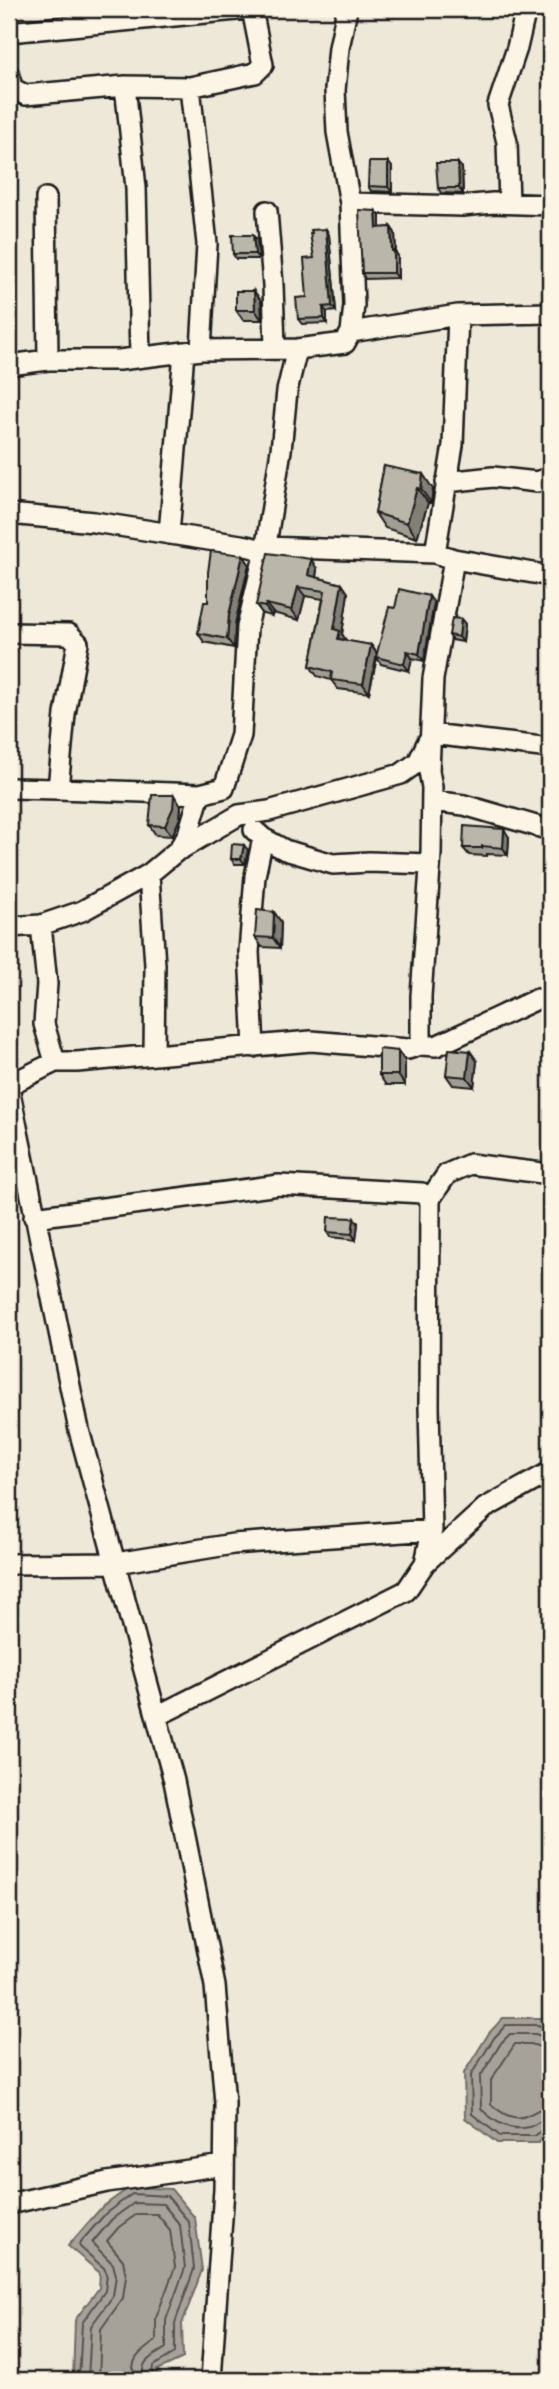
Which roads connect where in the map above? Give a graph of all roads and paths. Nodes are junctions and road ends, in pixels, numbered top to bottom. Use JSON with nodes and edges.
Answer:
{"nodes":[{"id":1,"x":250,"y":9,"type":"edge"},
{"id":2,"x":347,"y":9,"type":"edge"},
{"id":3,"x":526,"y":9,"type":"edge"},
{"id":4,"x":9,"y":32,"type":"edge"},
{"id":5,"x":9,"y":75,"type":"edge"},
{"id":6,"x":125,"y":86,"type":"junction"},
{"id":7,"x":190,"y":87,"type":"junction"},
{"id":8,"x":46,"y":198,"type":"dead end"},
{"id":9,"x":350,"y":202,"type":"junction"},
{"id":10,"x":509,"y":203,"type":"junction"},
{"id":11,"x":550,"y":205,"type":"edge"},
{"id":12,"x":267,"y":211,"type":"dead end"},
{"id":13,"x":550,"y":313,"type":"edge"},
{"id":14,"x":458,"y":315,"type":"junction"},
{"id":15,"x":351,"y":332,"type":"junction"},
{"id":16,"x":275,"y":348,"type":"junction"},
{"id":17,"x":297,"y":349,"type":"junction"},
{"id":18,"x":192,"y":351,"type":"junction"},
{"id":19,"x":140,"y":357,"type":"junction"},
{"id":20,"x":48,"y":360,"type":"junction"},
{"id":21,"x":9,"y":365,"type":"edge"},
{"id":22,"x":550,"y":477,"type":"edge"},
{"id":23,"x":446,"y":482,"type":"junction"},
{"id":24,"x":9,"y":514,"type":"edge"},
{"id":25,"x":169,"y":534,"type":"junction"},
{"id":26,"x":265,"y":549,"type":"junction"},
{"id":27,"x":444,"y":556,"type":"junction"},
{"id":28,"x":550,"y":576,"type":"edge"},
{"id":29,"x":9,"y":633,"type":"edge"},
{"id":30,"x":431,"y":734,"type":"junction"},
{"id":31,"x":550,"y":748,"type":"edge"},
{"id":32,"x":9,"y":788,"type":"edge"},
{"id":33,"x":58,"y":789,"type":"junction"},
{"id":34,"x":200,"y":794,"type":"junction"},
{"id":35,"x":432,"y":800,"type":"junction"},
{"id":36,"x":239,"y":815,"type":"junction"},
{"id":37,"x":550,"y":830,"type":"edge"},
{"id":38,"x":263,"y":838,"type":"junction"},
{"id":39,"x":178,"y":850,"type":"junction"},
{"id":40,"x":430,"y":864,"type":"junction"},
{"id":41,"x":149,"y":874,"type":"junction"},
{"id":42,"x":41,"y":925,"type":"junction"},
{"id":43,"x":9,"y":927,"type":"edge"},
{"id":44,"x":537,"y":999,"type":"dead end"},
{"id":45,"x":421,"y":1045,"type":"junction"},
{"id":46,"x":254,"y":1047,"type":"junction"},
{"id":47,"x":154,"y":1055,"type":"junction"},
{"id":48,"x":55,"y":1062,"type":"junction"},
{"id":49,"x":9,"y":1086,"type":"edge"},
{"id":50,"x":550,"y":1174,"type":"edge"},
{"id":51,"x":430,"y":1199,"type":"junction"},
{"id":52,"x":34,"y":1217,"type":"junction"},
{"id":53,"x":550,"y":1472,"type":"edge"},
{"id":54,"x":432,"y":1530,"type":"junction"},
{"id":55,"x":116,"y":1563,"type":"junction"},
{"id":56,"x":425,"y":1563,"type":"junction"},
{"id":57,"x":9,"y":1564,"type":"edge"},
{"id":58,"x":157,"y":1716,"type":"junction"},
{"id":59,"x":223,"y":2165,"type":"junction"},
{"id":60,"x":9,"y":2204,"type":"edge"},
{"id":61,"x":211,"y":2380,"type":"edge"}],
"edges":[{"from":1,"to":4,"type":"street"},
{"from":1,"to":7,"type":"street"},
{"from":2,"to":9,"type":"street"},
{"from":3,"to":10,"type":"street"},
{"from":5,"to":6,"type":"street"},
{"from":6,"to":7,"type":"street"},
{"from":6,"to":19,"type":"street"},
{"from":7,"to":18,"type":"street"},
{"from":8,"to":20,"type":"street"},
{"from":9,"to":10,"type":"street"},
{"from":9,"to":15,"type":"street"},
{"from":10,"to":11,"type":"street"},
{"from":12,"to":16,"type":"street"},
{"from":13,"to":14,"type":"street"},
{"from":14,"to":15,"type":"street"},
{"from":14,"to":23,"type":"street"},
{"from":15,"to":17,"type":"street"},
{"from":16,"to":17,"type":"street"},
{"from":16,"to":18,"type":"street"},
{"from":17,"to":26,"type":"street"},
{"from":18,"to":19,"type":"street"},
{"from":18,"to":25,"type":"street"},
{"from":19,"to":20,"type":"street"},
{"from":20,"to":21,"type":"street"},
{"from":22,"to":23,"type":"street"},
{"from":23,"to":27,"type":"street"},
{"from":24,"to":25,"type":"street"},
{"from":25,"to":26,"type":"street"},
{"from":26,"to":27,"type":"street"},
{"from":26,"to":34,"type":"street"},
{"from":27,"to":28,"type":"street"},
{"from":27,"to":30,"type":"street"},
{"from":29,"to":33,"type":"street"},
{"from":30,"to":31,"type":"street"},
{"from":30,"to":35,"type":"street"},
{"from":30,"to":36,"type":"street"},
{"from":32,"to":33,"type":"street"},
{"from":33,"to":34,"type":"street"},
{"from":34,"to":39,"type":"street"},
{"from":35,"to":37,"type":"street"},
{"from":35,"to":40,"type":"street"},
{"from":36,"to":38,"type":"street"},
{"from":36,"to":39,"type":"street"},
{"from":38,"to":40,"type":"street"},
{"from":38,"to":46,"type":"street"},
{"from":39,"to":41,"type":"street"},
{"from":40,"to":45,"type":"street"},
{"from":41,"to":42,"type":"street"},
{"from":41,"to":47,"type":"street"},
{"from":42,"to":43,"type":"street"},
{"from":42,"to":48,"type":"street"},
{"from":44,"to":45,"type":"street"},
{"from":45,"to":46,"type":"street"},
{"from":46,"to":47,"type":"street"},
{"from":47,"to":48,"type":"street"},
{"from":48,"to":49,"type":"street"},
{"from":49,"to":52,"type":"street"},
{"from":50,"to":51,"type":"street"},
{"from":51,"to":52,"type":"street"},
{"from":51,"to":54,"type":"street"},
{"from":52,"to":55,"type":"street"},
{"from":53,"to":56,"type":"street"},
{"from":54,"to":55,"type":"street"},
{"from":54,"to":56,"type":"street"},
{"from":55,"to":57,"type":"street"},
{"from":55,"to":58,"type":"street"},
{"from":56,"to":58,"type":"street"},
{"from":58,"to":59,"type":"street"},
{"from":59,"to":60,"type":"street"},
{"from":59,"to":61,"type":"street"}]}
